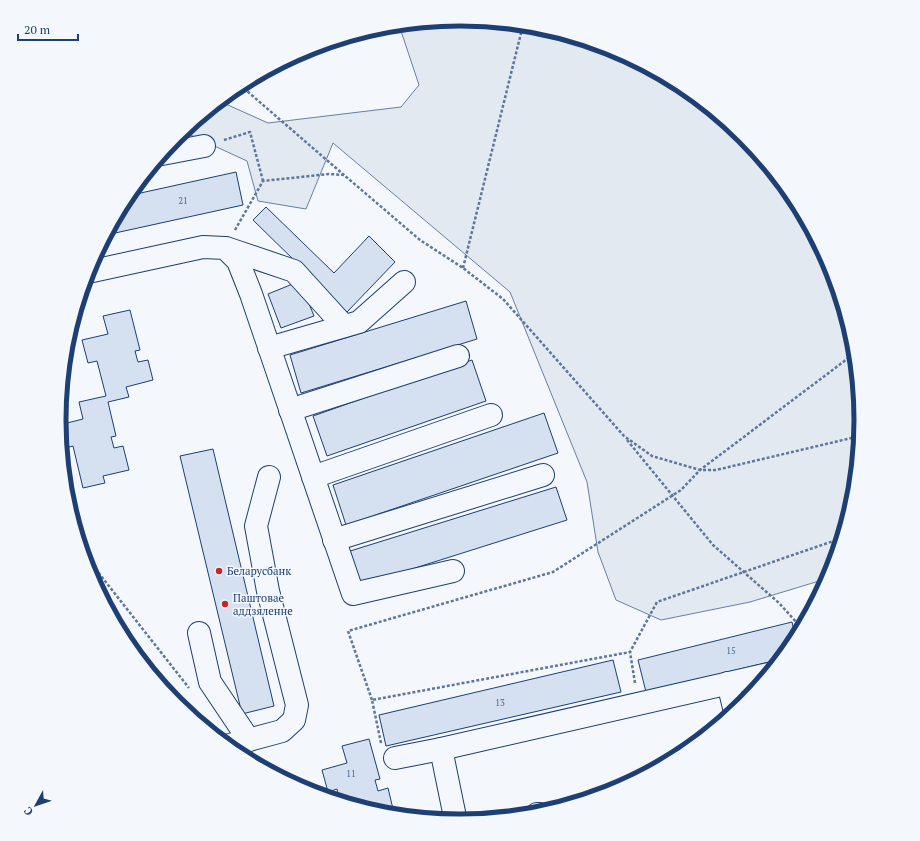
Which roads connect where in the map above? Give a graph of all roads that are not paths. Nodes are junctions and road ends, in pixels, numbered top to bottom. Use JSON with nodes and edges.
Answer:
{"nodes":[{"id":1,"x":204,"y":146,"type":"road end"},
{"id":2,"x":171,"y":152,"type":"edge"},
{"id":3,"x":225,"y":248,"type":"junction"},
{"id":4,"x":96,"y":270,"type":"edge"},
{"id":5,"x":404,"y":282,"type":"dead end"},
{"id":6,"x":344,"y":326,"type":"junction"},
{"id":7,"x":269,"y":348,"type":"junction"},
{"id":8,"x":458,"y":356,"type":"dead end"},
{"id":9,"x":290,"y":410,"type":"junction"},
{"id":10,"x":491,"y":415,"type":"dead end"},
{"id":11,"x":543,"y":475,"type":"dead end"},
{"id":12,"x":269,"y":477,"type":"dead end"},
{"id":13,"x":313,"y":477,"type":"junction"},
{"id":14,"x":334,"y":540,"type":"junction"},
{"id":15,"x":453,"y":571,"type":"dead end"},
{"id":16,"x":199,"y":633,"type":"dead end"},
{"id":17,"x":761,"y":676,"type":"edge"},
{"id":18,"x":728,"y":683,"type":"junction"},
{"id":19,"x":733,"y":705,"type":"edge"},
{"id":20,"x":249,"y":740,"type":"junction"},
{"id":21,"x":234,"y":744,"type":"edge"},
{"id":22,"x":441,"y":749,"type":"junction"},
{"id":23,"x":395,"y":758,"type":"road end"},
{"id":24,"x":455,"y":815,"type":"edge"}],
"edges":[{"from":1,"to":2,"type":"lane"},
{"from":3,"to":4,"type":"lane"},
{"from":3,"to":6,"type":"lane"},
{"from":3,"to":7,"type":"lane"},
{"from":5,"to":6,"type":"lane"},
{"from":6,"to":7,"type":"lane"},
{"from":7,"to":9,"type":"lane"},
{"from":8,"to":9,"type":"lane"},
{"from":9,"to":13,"type":"lane"},
{"from":10,"to":13,"type":"lane"},
{"from":11,"to":14,"type":"lane"},
{"from":12,"to":20,"type":"lane"},
{"from":13,"to":14,"type":"lane"},
{"from":14,"to":15,"type":"lane"},
{"from":16,"to":20,"type":"lane"},
{"from":17,"to":18,"type":"lane"},
{"from":18,"to":19,"type":"lane"},
{"from":18,"to":22,"type":"lane"},
{"from":20,"to":21,"type":"lane"},
{"from":22,"to":23,"type":"lane"},
{"from":22,"to":24,"type":"lane"}]}
